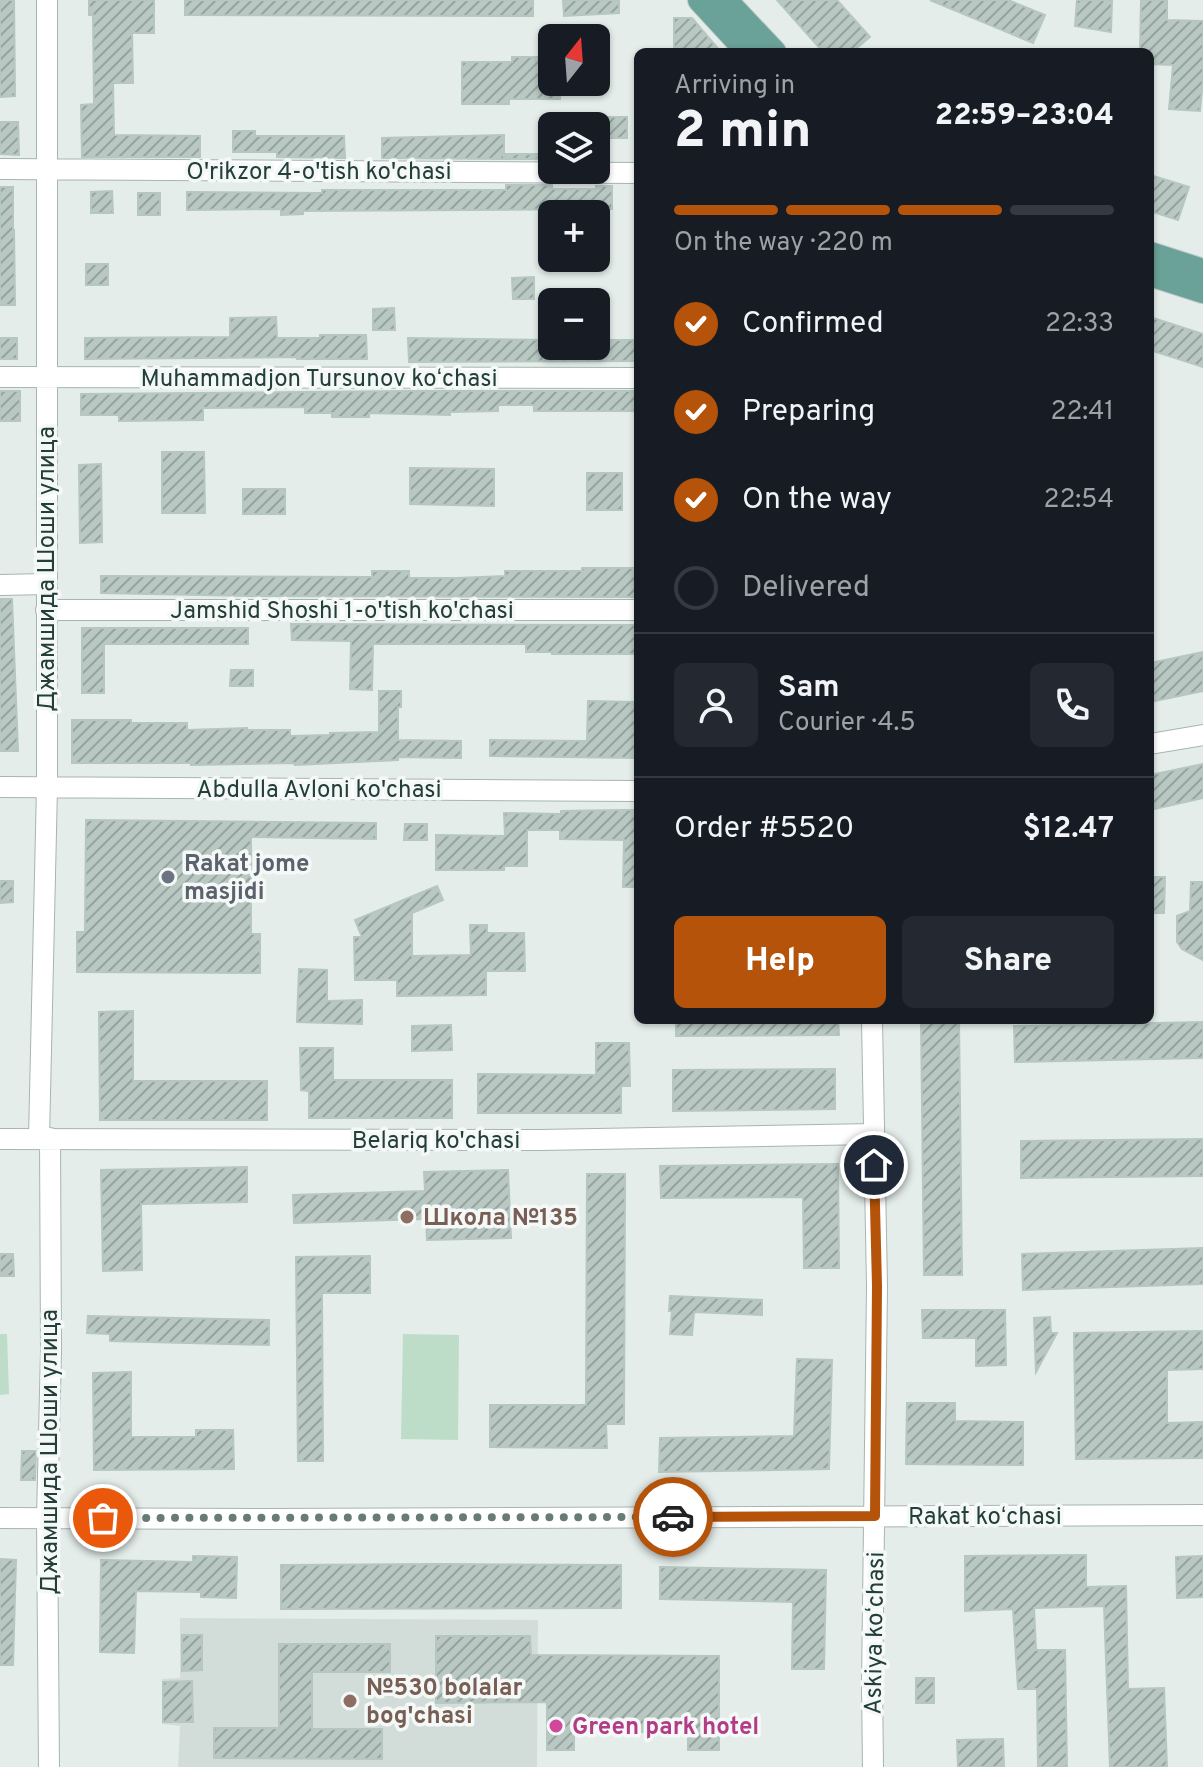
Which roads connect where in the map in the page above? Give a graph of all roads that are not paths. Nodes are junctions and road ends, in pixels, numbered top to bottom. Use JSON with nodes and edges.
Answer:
{"nodes":[{"id":1,"x":47,"y":0,"type":"edge"},
{"id":2,"x":700,"y":0,"type":"edge"},
{"id":3,"x":725,"y":0,"type":"edge"},
{"id":4,"x":744,"y":48,"type":"edge"},
{"id":5,"x":770,"y":48,"type":"edge"},
{"id":6,"x":0,"y":169,"type":"edge"},
{"id":7,"x":47,"y":170,"type":"junction"},
{"id":8,"x":634,"y":173,"type":"edge"},
{"id":9,"x":1154,"y":255,"type":"edge"},
{"id":10,"x":1203,"y":271,"type":"edge"},
{"id":11,"x":1154,"y":275,"type":"edge"},
{"id":12,"x":1203,"y":291,"type":"edge"},
{"id":13,"x":0,"y":377,"type":"edge"},
{"id":14,"x":46,"y":377,"type":"junction"},
{"id":15,"x":634,"y":378,"type":"edge"},
{"id":16,"x":46,"y":584,"type":"junction"},
{"id":17,"x":0,"y":585,"type":"edge"},
{"id":18,"x":46,"y":610,"type":"junction"},
{"id":19,"x":634,"y":610,"type":"edge"},
{"id":20,"x":1203,"y":735,"type":"edge"},
{"id":21,"x":1154,"y":743,"type":"edge"},
{"id":22,"x":0,"y":787,"type":"edge"},
{"id":23,"x":47,"y":787,"type":"junction"},
{"id":24,"x":634,"y":791,"type":"edge"},
{"id":25,"x":872,"y":1024,"type":"edge"},
{"id":26,"x":873,"y":1134,"type":"junction"},
{"id":27,"x":45,"y":1138,"type":"junction"},
{"id":28,"x":0,"y":1139,"type":"edge"},
{"id":29,"x":1203,"y":1515,"type":"edge"},
{"id":30,"x":875,"y":1516,"type":"junction"},
{"id":31,"x":0,"y":1518,"type":"edge"},
{"id":32,"x":47,"y":1518,"type":"junction"},
{"id":33,"x":49,"y":1767,"type":"edge"},
{"id":34,"x":873,"y":1767,"type":"edge"}],
"edges":[{"from":1,"to":7,"type":"street","name":"Джамшида Шоши улица"},
{"from":2,"to":4,"type":"main road"},
{"from":3,"to":5,"type":"main road"},
{"from":6,"to":7,"type":"street","name":"O'rikzor 4-o'tish ko'chasi"},
{"from":7,"to":8,"type":"street","name":"O'rikzor 4-o'tish ko'chasi"},
{"from":7,"to":14,"type":"street","name":"Джамшида Шоши улица"},
{"from":9,"to":10,"type":"main road"},
{"from":11,"to":12,"type":"main road"},
{"from":13,"to":14,"type":"street","name":"Muhammadjon Tursunov koʻchasi"},
{"from":14,"to":15,"type":"street","name":"Muhammadjon Tursunov koʻchasi"},
{"from":14,"to":16,"type":"street","name":"Джамшида Шоши улица"},
{"from":16,"to":17,"type":"street"},
{"from":16,"to":18,"type":"street","name":"Джамшида Шоши улица"},
{"from":18,"to":19,"type":"street","name":"Jamshid Shoshi 1-o'tish ko'chasi"},
{"from":18,"to":23,"type":"street","name":"Джамшида Шоши улица"},
{"from":20,"to":21,"type":"street"},
{"from":22,"to":23,"type":"street","name":"Abdulla Avloni ko'chasi"},
{"from":23,"to":24,"type":"street","name":"Abdulla Avloni ko'chasi"},
{"from":23,"to":27,"type":"street","name":"Джамшида Шоши улица"},
{"from":25,"to":26,"type":"street","name":"Askiya koʻchasi"},
{"from":26,"to":27,"type":"street","name":"Belariq ko'chasi"},
{"from":26,"to":30,"type":"street","name":"Askiya koʻchasi"},
{"from":27,"to":28,"type":"street","name":"Belariq ko'chasi"},
{"from":27,"to":32,"type":"street","name":"Джамшида Шоши улица"},
{"from":29,"to":30,"type":"street","name":"Rakat koʻchasi"},
{"from":30,"to":32,"type":"street","name":"Rakat koʻchasi"},
{"from":30,"to":34,"type":"street","name":"Askiya koʻchasi"},
{"from":31,"to":32,"type":"street","name":"Rakat koʻchasi"},
{"from":32,"to":33,"type":"street","name":"Джамшида Шоши улица"}]}
